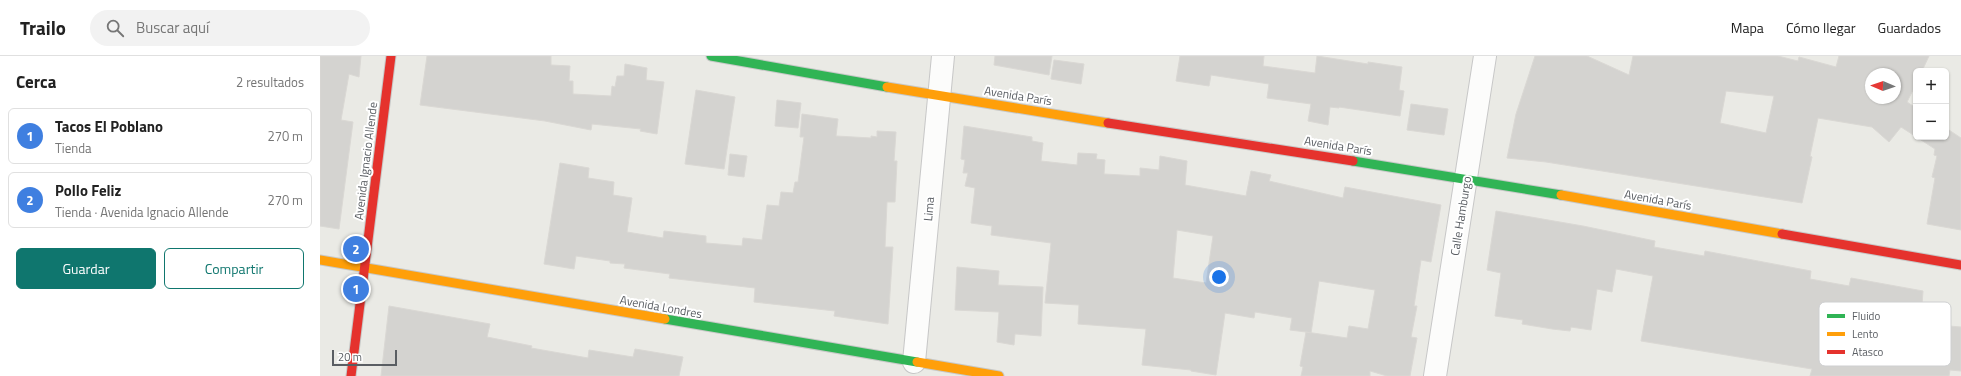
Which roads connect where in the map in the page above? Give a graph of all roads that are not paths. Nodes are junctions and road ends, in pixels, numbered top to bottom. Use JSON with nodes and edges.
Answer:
{"nodes":[{"id":1,"x":391,"y":56,"type":"edge"},
{"id":2,"x":710,"y":56,"type":"edge"},
{"id":3,"x":943,"y":56,"type":"edge"},
{"id":4,"x":1485,"y":56,"type":"edge"},
{"id":5,"x":939,"y":96,"type":"junction"},
{"id":6,"x":1467,"y":179,"type":"junction"},
{"id":7,"x":320,"y":260,"type":"edge"},
{"id":8,"x":1961,"y":265,"type":"edge"},
{"id":9,"x":365,"y":268,"type":"junction"},
{"id":10,"x":927,"y":368,"type":"edge"},
{"id":11,"x":351,"y":376,"type":"edge"},
{"id":12,"x":999,"y":376,"type":"edge"},
{"id":13,"x":1435,"y":376,"type":"edge"}],
"edges":[{"from":1,"to":9,"type":"main road","name":"Avenida Ignacio Allende"},
{"from":2,"to":5,"type":"main road","name":"Avenida París"},
{"from":3,"to":5,"type":"street","name":"Lima"},
{"from":4,"to":6,"type":"street","name":"Calle Hamburgo"},
{"from":5,"to":6,"type":"main road","name":"Avenida París"},
{"from":5,"to":10,"type":"street","name":"Lima"},
{"from":6,"to":8,"type":"main road","name":"Avenida París"},
{"from":6,"to":13,"type":"street","name":"Calle Hamburgo"},
{"from":7,"to":9,"type":"main road","name":"Avenida Londres"},
{"from":9,"to":10,"type":"main road","name":"Avenida Londres"},
{"from":9,"to":11,"type":"main road","name":"Avenida Ignacio Allende"},
{"from":10,"to":12,"type":"main road","name":"Avenida Londres"}]}
